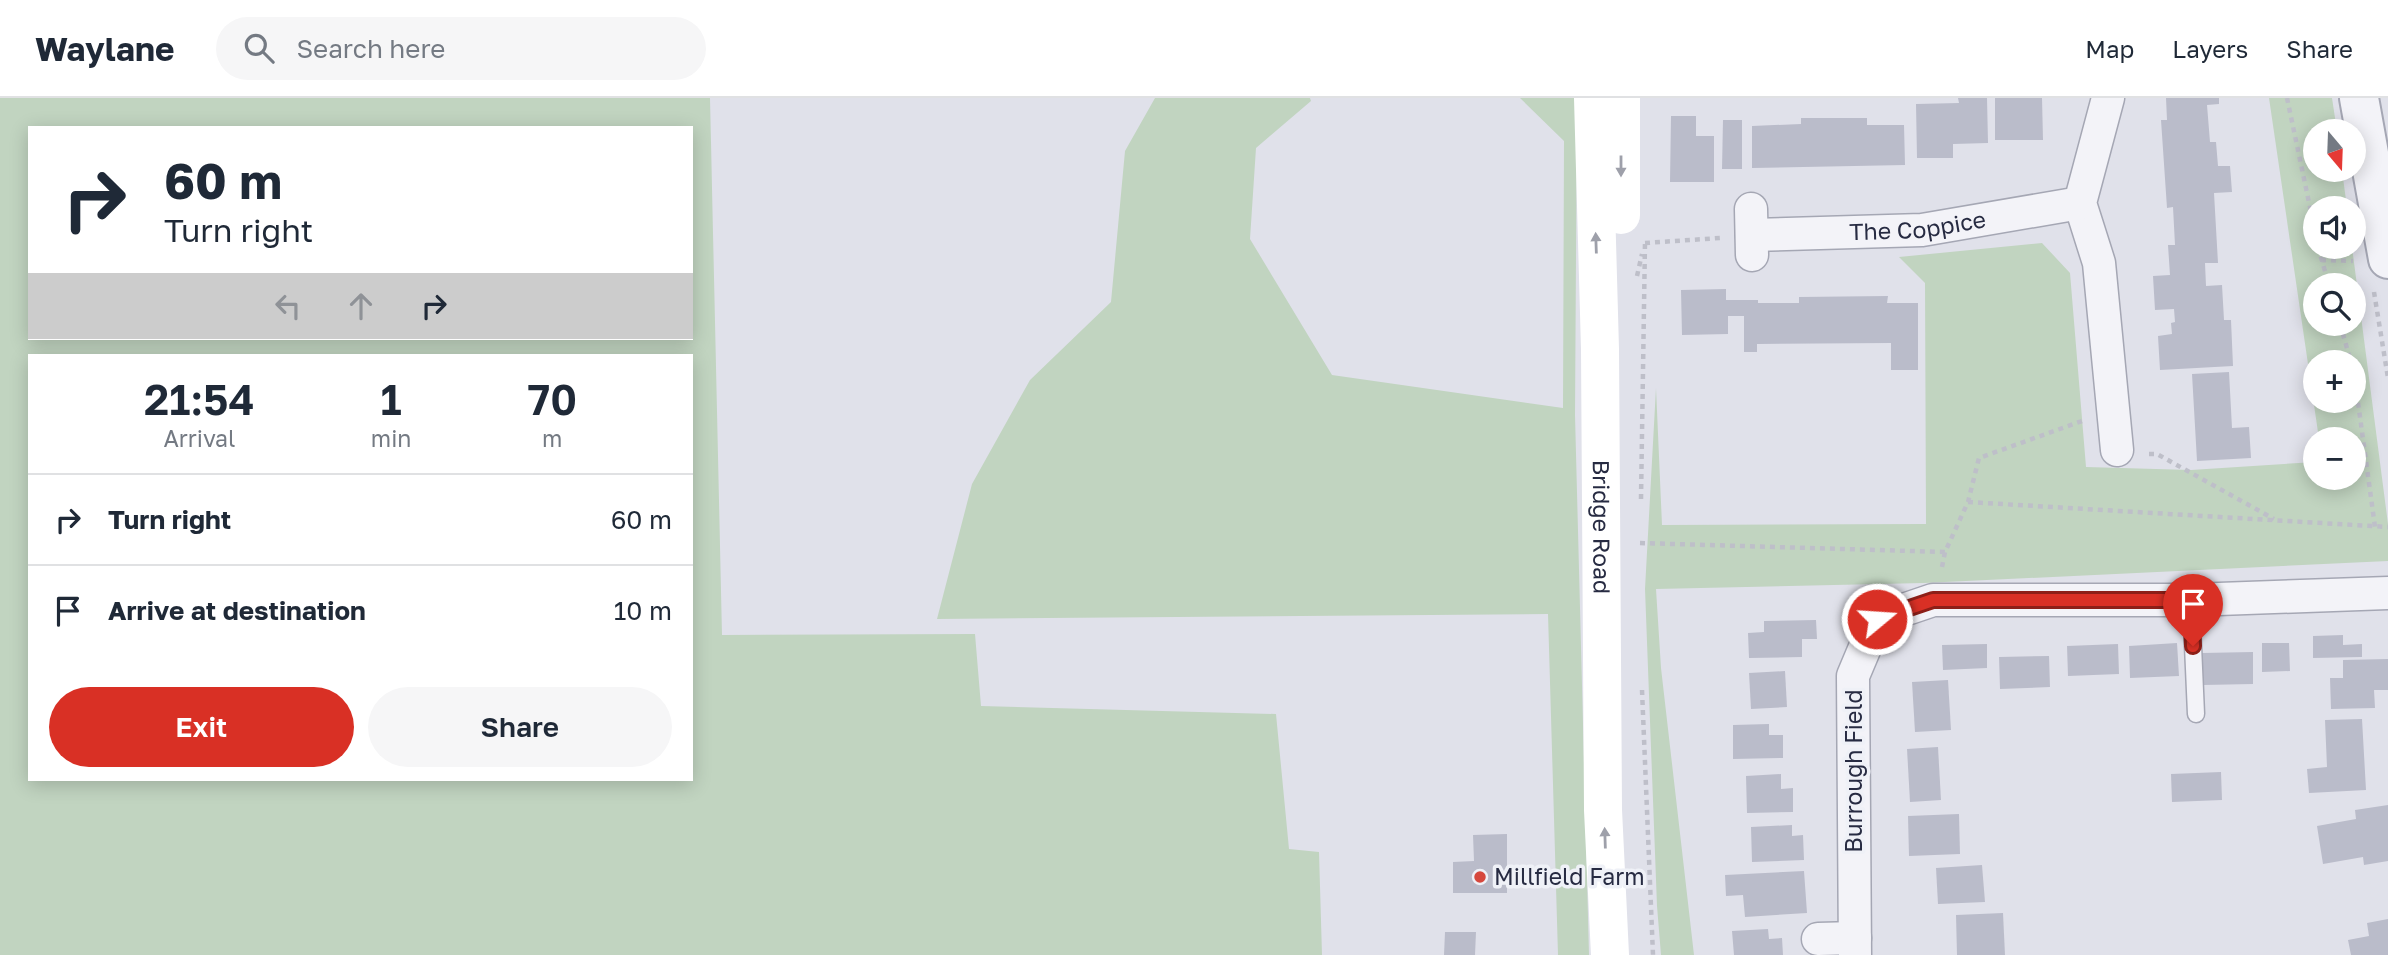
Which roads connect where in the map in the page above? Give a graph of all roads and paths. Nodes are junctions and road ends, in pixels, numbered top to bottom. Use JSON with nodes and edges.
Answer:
{"nodes":[{"id":1,"x":1593,"y":98,"type":"edge"},
{"id":2,"x":1621,"y":98,"type":"edge"},
{"id":3,"x":2108,"y":98,"type":"edge"},
{"id":4,"x":2287,"y":98,"type":"edge"},
{"id":5,"x":2359,"y":98,"type":"edge"},
{"id":6,"x":2308,"y":196,"type":"edge"},
{"id":7,"x":2080,"y":203,"type":"junction"},
{"id":8,"x":1752,"y":233,"type":"joint"},
{"id":9,"x":2321,"y":260,"type":"joint"},
{"id":10,"x":2372,"y":260,"type":"edge"},
{"id":11,"x":2325,"y":273,"type":"edge"},
{"id":12,"x":2113,"y":410,"type":"junction"},
{"id":13,"x":2359,"y":413,"type":"edge"},
{"id":14,"x":2117,"y":450,"type":"joint"},
{"id":15,"x":1641,"y":502,"type":"dead end"},
{"id":16,"x":1968,"y":502,"type":"junction"},
{"id":17,"x":2278,"y":521,"type":"junction"},
{"id":18,"x":2375,"y":527,"type":"junction"},
{"id":19,"x":2388,"y":527,"type":"edge"},
{"id":20,"x":1640,"y":529,"type":"dead end"},
{"id":21,"x":1640,"y":543,"type":"junction"},
{"id":22,"x":1640,"y":556,"type":"dead end"},
{"id":23,"x":2388,"y":593,"type":"edge"},
{"id":24,"x":2191,"y":600,"type":"junction"},
{"id":25,"x":1642,"y":676,"type":"dead end"},
{"id":26,"x":2196,"y":714,"type":"dead end"},
{"id":27,"x":1818,"y":939,"type":"dead end"},
{"id":28,"x":1855,"y":947,"type":"edge"},
{"id":29,"x":1610,"y":955,"type":"edge"},
{"id":30,"x":1635,"y":955,"type":"edge"},
{"id":31,"x":1653,"y":955,"type":"edge"}],
"edges":[{"from":29,"to":1,"type":"main road","name":"Bridge Road","one_way":true},
{"from":2,"to":30,"type":"main road","name":"Bridge Road","one_way":true},
{"from":3,"to":7,"type":"street"},
{"from":4,"to":6,"type":"path"},
{"from":5,"to":10,"type":"street"},
{"from":7,"to":8,"type":"street","name":"The Coppice"},
{"from":7,"to":12,"type":"street"},
{"from":8,"to":15,"type":"path"},
{"from":9,"to":10,"type":"path"},
{"from":9,"to":11,"type":"path"},
{"from":12,"to":14,"type":"street"},
{"from":12,"to":16,"type":"path"},
{"from":13,"to":18,"type":"path"},
{"from":14,"to":17,"type":"path"},
{"from":16,"to":17,"type":"path"},
{"from":16,"to":21,"type":"path"},
{"from":17,"to":18,"type":"path"},
{"from":18,"to":19,"type":"path"},
{"from":20,"to":21,"type":"path"},
{"from":21,"to":22,"type":"path"},
{"from":23,"to":24,"type":"street","name":"Burrough Field"},
{"from":24,"to":26,"type":"lane"},
{"from":24,"to":28,"type":"street","name":"Burrough Field"},
{"from":25,"to":31,"type":"path"},
{"from":27,"to":28,"type":"street","name":"Burrough Field"}]}
